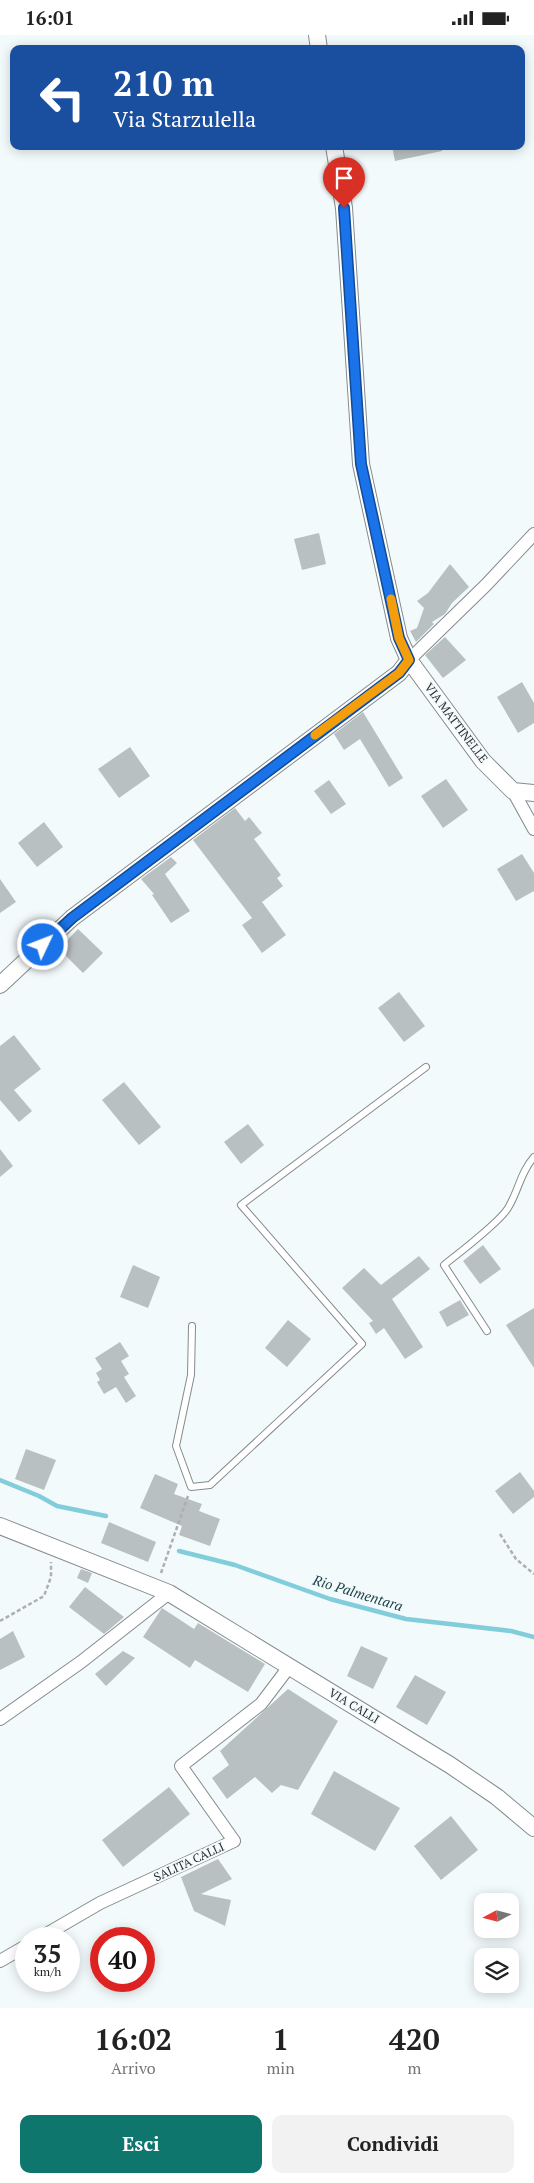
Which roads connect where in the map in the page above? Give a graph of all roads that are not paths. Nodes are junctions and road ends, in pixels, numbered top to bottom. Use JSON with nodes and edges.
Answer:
{"nodes":[{"id":1,"x":335,"y":150,"type":"edge"},
{"id":2,"x":534,"y":534,"type":"edge"},
{"id":3,"x":409,"y":660,"type":"junction"},
{"id":4,"x":513,"y":791,"type":"junction"},
{"id":5,"x":534,"y":793,"type":"edge"},
{"id":6,"x":534,"y":829,"type":"edge"},
{"id":7,"x":0,"y":985,"type":"edge"},
{"id":8,"x":426,"y":1067,"type":"dead end"},
{"id":9,"x":534,"y":1157,"type":"edge"},
{"id":10,"x":192,"y":1326,"type":"dead end"},
{"id":11,"x":487,"y":1331,"type":"dead end"},
{"id":12,"x":0,"y":1526,"type":"edge"},
{"id":13,"x":162,"y":1590,"type":"junction"},
{"id":14,"x":289,"y":1667,"type":"junction"},
{"id":15,"x":0,"y":1719,"type":"edge"},
{"id":16,"x":534,"y":1828,"type":"edge"},
{"id":17,"x":59,"y":1927,"type":"edge"},
{"id":18,"x":15,"y":1952,"type":"edge"},
{"id":19,"x":0,"y":1961,"type":"edge"}],
"edges":[{"from":1,"to":3,"type":"street","name":"VIA MATTINELLE"},
{"from":2,"to":3,"type":"street"},
{"from":3,"to":4,"type":"street","name":"VIA MATTINELLE"},
{"from":3,"to":7,"type":"street"},
{"from":4,"to":5,"type":"street"},
{"from":4,"to":6,"type":"street"},
{"from":8,"to":10,"type":"lane"},
{"from":9,"to":11,"type":"lane"},
{"from":12,"to":13,"type":"street","name":"VIA CALLI"},
{"from":13,"to":14,"type":"street","name":"VIA CALLI"},
{"from":13,"to":15,"type":"street"},
{"from":14,"to":16,"type":"street","name":"VIA CALLI"},
{"from":14,"to":17,"type":"street","name":"SALITA CALLI"},
{"from":18,"to":19,"type":"street"}]}
